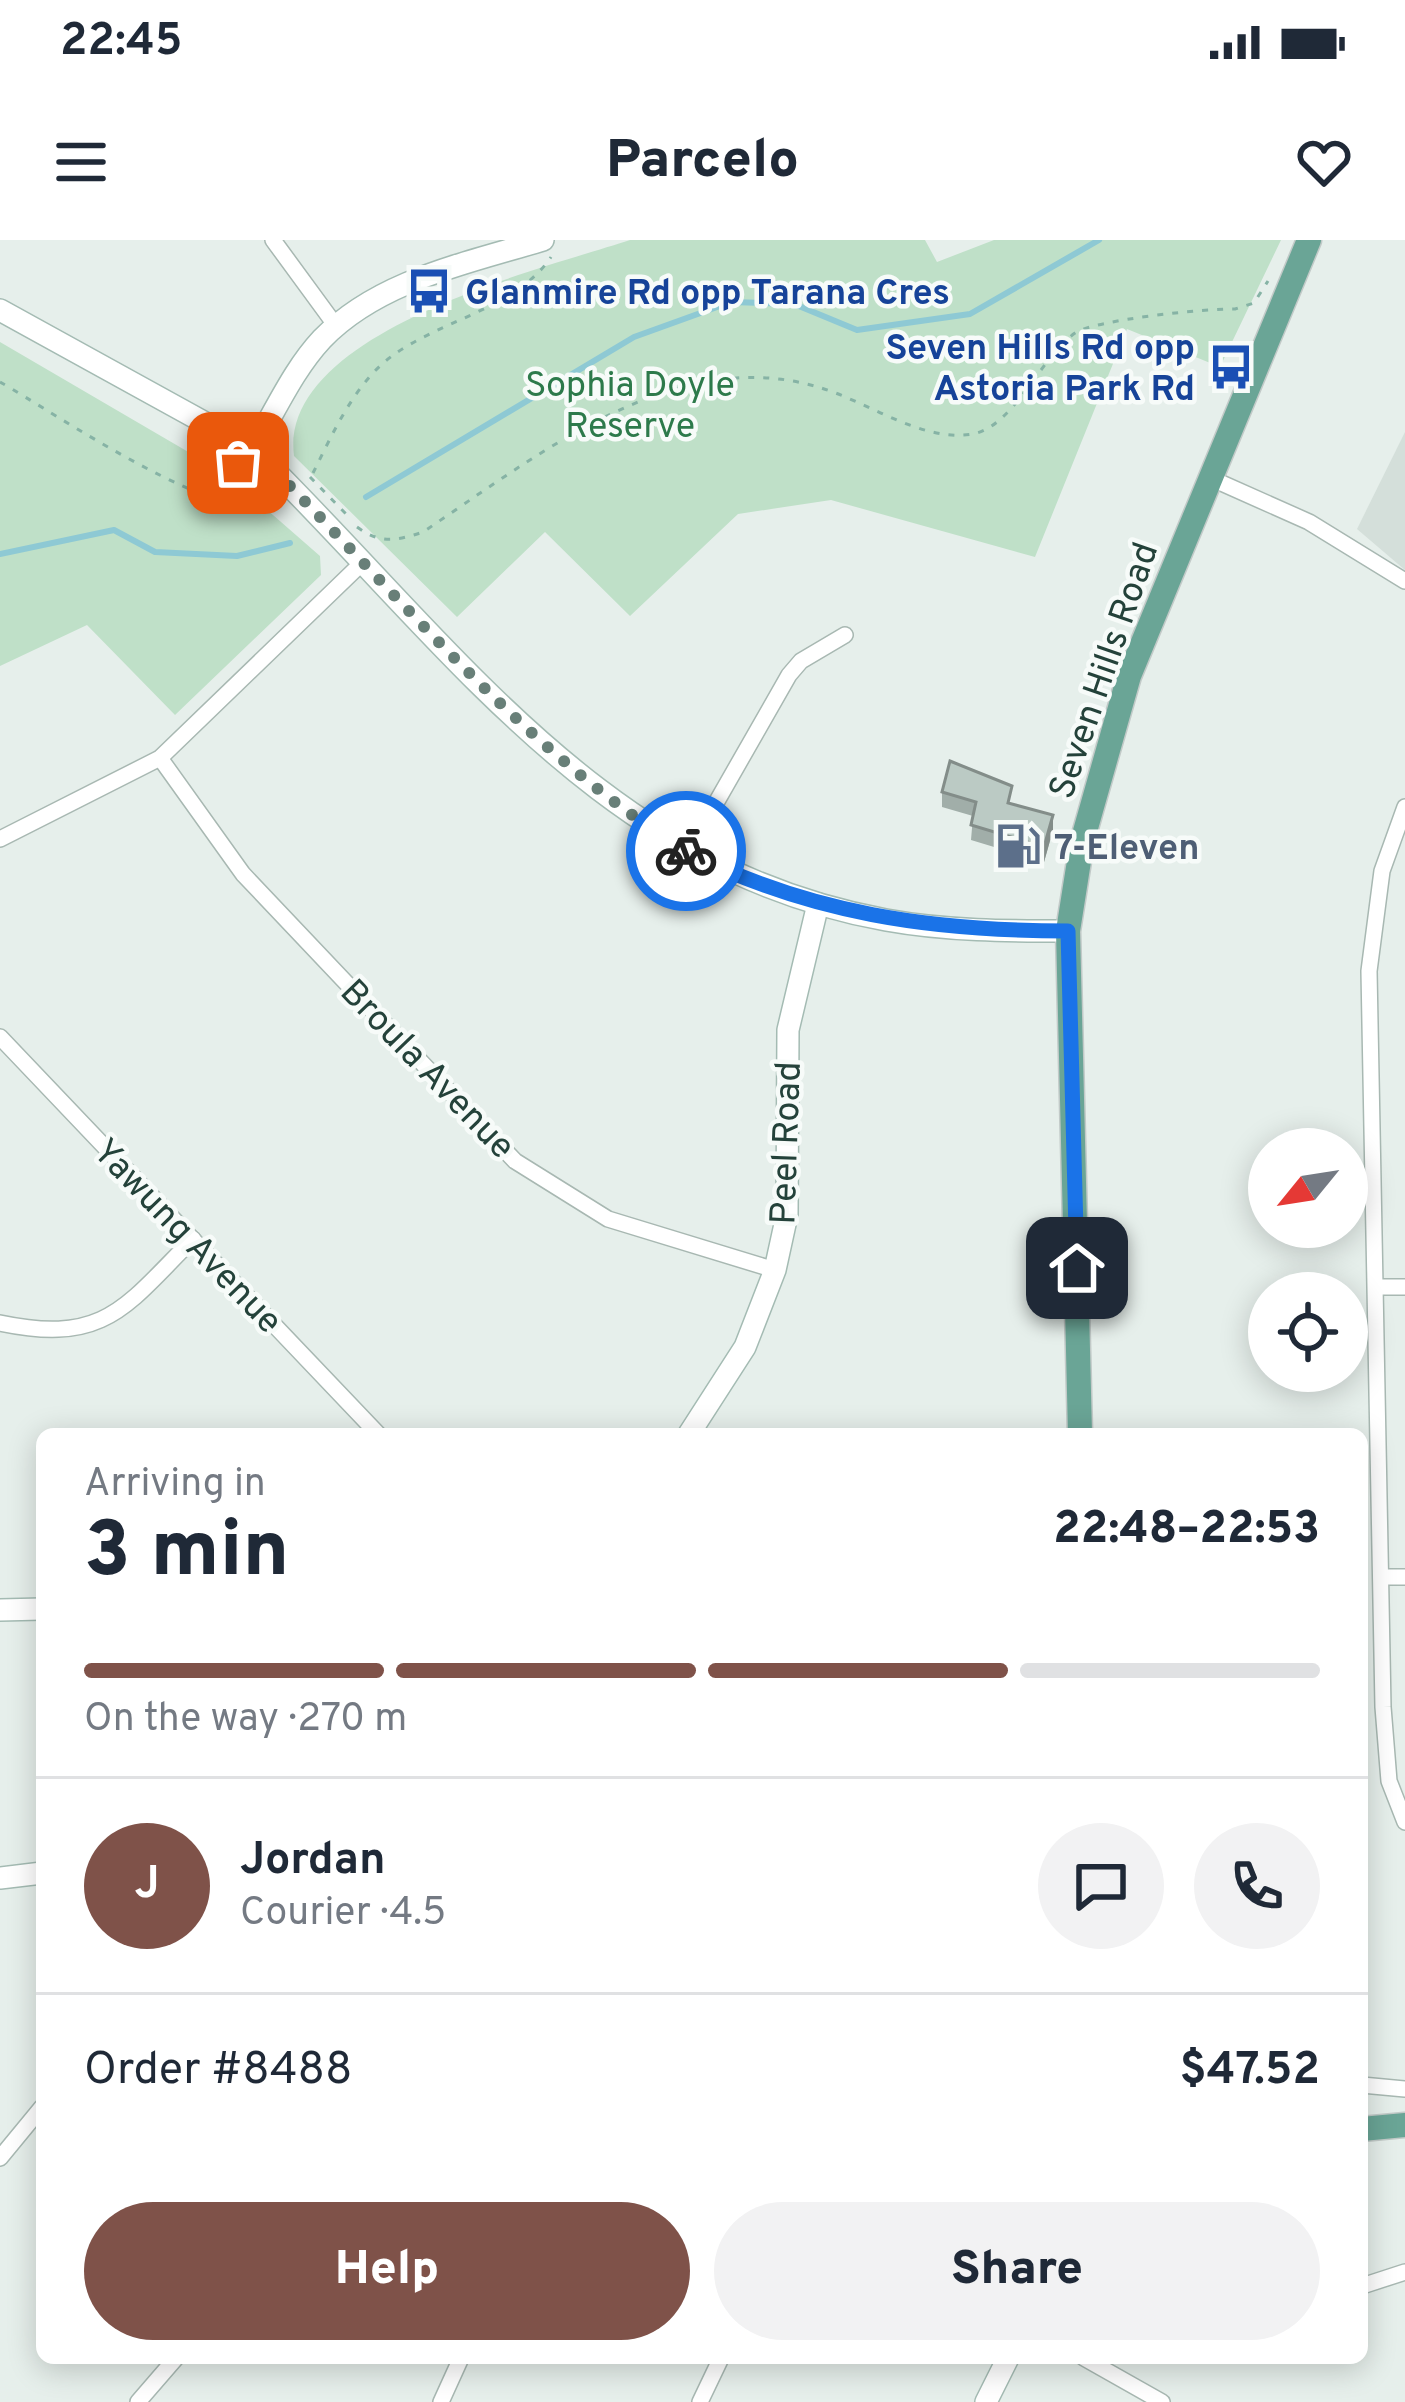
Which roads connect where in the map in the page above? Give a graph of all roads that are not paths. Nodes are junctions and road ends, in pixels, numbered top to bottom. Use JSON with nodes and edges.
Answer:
{"nodes":[{"id":1,"x":273,"y":240,"type":"edge"},
{"id":2,"x":1309,"y":240,"type":"edge"},
{"id":3,"x":549,"y":243,"type":"edge"},
{"id":4,"x":515,"y":244,"type":"edge"},
{"id":5,"x":0,"y":310,"type":"edge"},
{"id":6,"x":336,"y":326,"type":"junction"},
{"id":7,"x":261,"y":434,"type":"junction"},
{"id":8,"x":236,"y":440,"type":"junction"},
{"id":9,"x":266,"y":462,"type":"junction"},
{"id":10,"x":1208,"y":477,"type":"junction"},
{"id":11,"x":362,"y":563,"type":"junction"},
{"id":12,"x":1405,"y":581,"type":"edge"},
{"id":13,"x":844,"y":635,"type":"dead end"},
{"id":14,"x":160,"y":758,"type":"junction"},
{"id":15,"x":1405,"y":807,"type":"edge"},
{"id":16,"x":0,"y":839,"type":"edge"},
{"id":17,"x":688,"y":853,"type":"junction"},
{"id":18,"x":818,"y":904,"type":"junction"},
{"id":19,"x":1068,"y":931,"type":"junction"},
{"id":20,"x":0,"y":1037,"type":"edge"},
{"id":21,"x":193,"y":1239,"type":"junction"},
{"id":22,"x":775,"y":1270,"type":"junction"},
{"id":23,"x":1377,"y":1287,"type":"junction"},
{"id":24,"x":1405,"y":1287,"type":"edge"},
{"id":25,"x":0,"y":1323,"type":"edge"},
{"id":26,"x":372,"y":1428,"type":"edge"},
{"id":27,"x":696,"y":1428,"type":"edge"},
{"id":28,"x":1080,"y":1428,"type":"edge"},
{"id":29,"x":1381,"y":1577,"type":"junction"},
{"id":30,"x":1405,"y":1577,"type":"edge"},
{"id":31,"x":36,"y":1609,"type":"edge"},
{"id":32,"x":0,"y":1610,"type":"edge"},
{"id":33,"x":1405,"y":1822,"type":"edge"},
{"id":34,"x":36,"y":1874,"type":"edge"},
{"id":35,"x":0,"y":1878,"type":"edge"},
{"id":36,"x":1368,"y":2086,"type":"edge"},
{"id":37,"x":1405,"y":2089,"type":"edge"},
{"id":38,"x":36,"y":2112,"type":"edge"},
{"id":39,"x":1405,"y":2125,"type":"edge"},
{"id":40,"x":1368,"y":2128,"type":"edge"},
{"id":41,"x":6,"y":2137,"type":"edge"},
{"id":42,"x":0,"y":2158,"type":"edge"},
{"id":43,"x":1405,"y":2272,"type":"edge"},
{"id":44,"x":1368,"y":2284,"type":"edge"},
{"id":45,"x":171,"y":2364,"type":"edge"},
{"id":46,"x":457,"y":2364,"type":"edge"},
{"id":47,"x":719,"y":2364,"type":"edge"},
{"id":48,"x":1005,"y":2364,"type":"edge"},
{"id":49,"x":1095,"y":2364,"type":"edge"},
{"id":50,"x":139,"y":2402,"type":"edge"},
{"id":51,"x":441,"y":2402,"type":"edge"},
{"id":52,"x":700,"y":2402,"type":"edge"},
{"id":53,"x":986,"y":2402,"type":"edge"},
{"id":54,"x":1162,"y":2402,"type":"edge"}],
"edges":[{"from":1,"to":6,"type":"street"},
{"from":2,"to":10,"type":"main road","name":"Seven Hills Road"},
{"from":3,"to":4,"type":"main road"},
{"from":4,"to":6,"type":"main road"},
{"from":5,"to":8,"type":"main road"},
{"from":6,"to":7,"type":"main road"},
{"from":7,"to":8,"type":"main road"},
{"from":7,"to":9,"type":"main road"},
{"from":8,"to":9,"type":"main road"},
{"from":9,"to":11,"type":"main road"},
{"from":10,"to":12,"type":"street"},
{"from":10,"to":19,"type":"main road","name":"Seven Hills Road"},
{"from":11,"to":14,"type":"street"},
{"from":11,"to":17,"type":"main road"},
{"from":13,"to":17,"type":"street"},
{"from":14,"to":16,"type":"street"},
{"from":14,"to":22,"type":"street","name":"Broula Avenue"},
{"from":15,"to":23,"type":"street"},
{"from":17,"to":18,"type":"main road"},
{"from":18,"to":19,"type":"main road"},
{"from":18,"to":22,"type":"main road","name":"Peel Road"},
{"from":19,"to":28,"type":"main road","name":"Seven Hills Road"},
{"from":20,"to":21,"type":"street","name":"Yawung Avenue"},
{"from":21,"to":25,"type":"street"},
{"from":21,"to":26,"type":"street","name":"Yawung Avenue"},
{"from":22,"to":27,"type":"main road","name":"Peel Road"},
{"from":23,"to":24,"type":"street"},
{"from":23,"to":29,"type":"street"},
{"from":29,"to":30,"type":"street"},
{"from":29,"to":33,"type":"street"},
{"from":31,"to":32,"type":"main road"},
{"from":34,"to":35,"type":"main road"},
{"from":36,"to":37,"type":"street"},
{"from":38,"to":41,"type":"street"},
{"from":39,"to":40,"type":"main road"},
{"from":41,"to":42,"type":"street"},
{"from":43,"to":44,"type":"street"},
{"from":45,"to":50,"type":"street"},
{"from":46,"to":51,"type":"street"},
{"from":47,"to":52,"type":"street"},
{"from":48,"to":53,"type":"main road"},
{"from":49,"to":54,"type":"street"}]}
